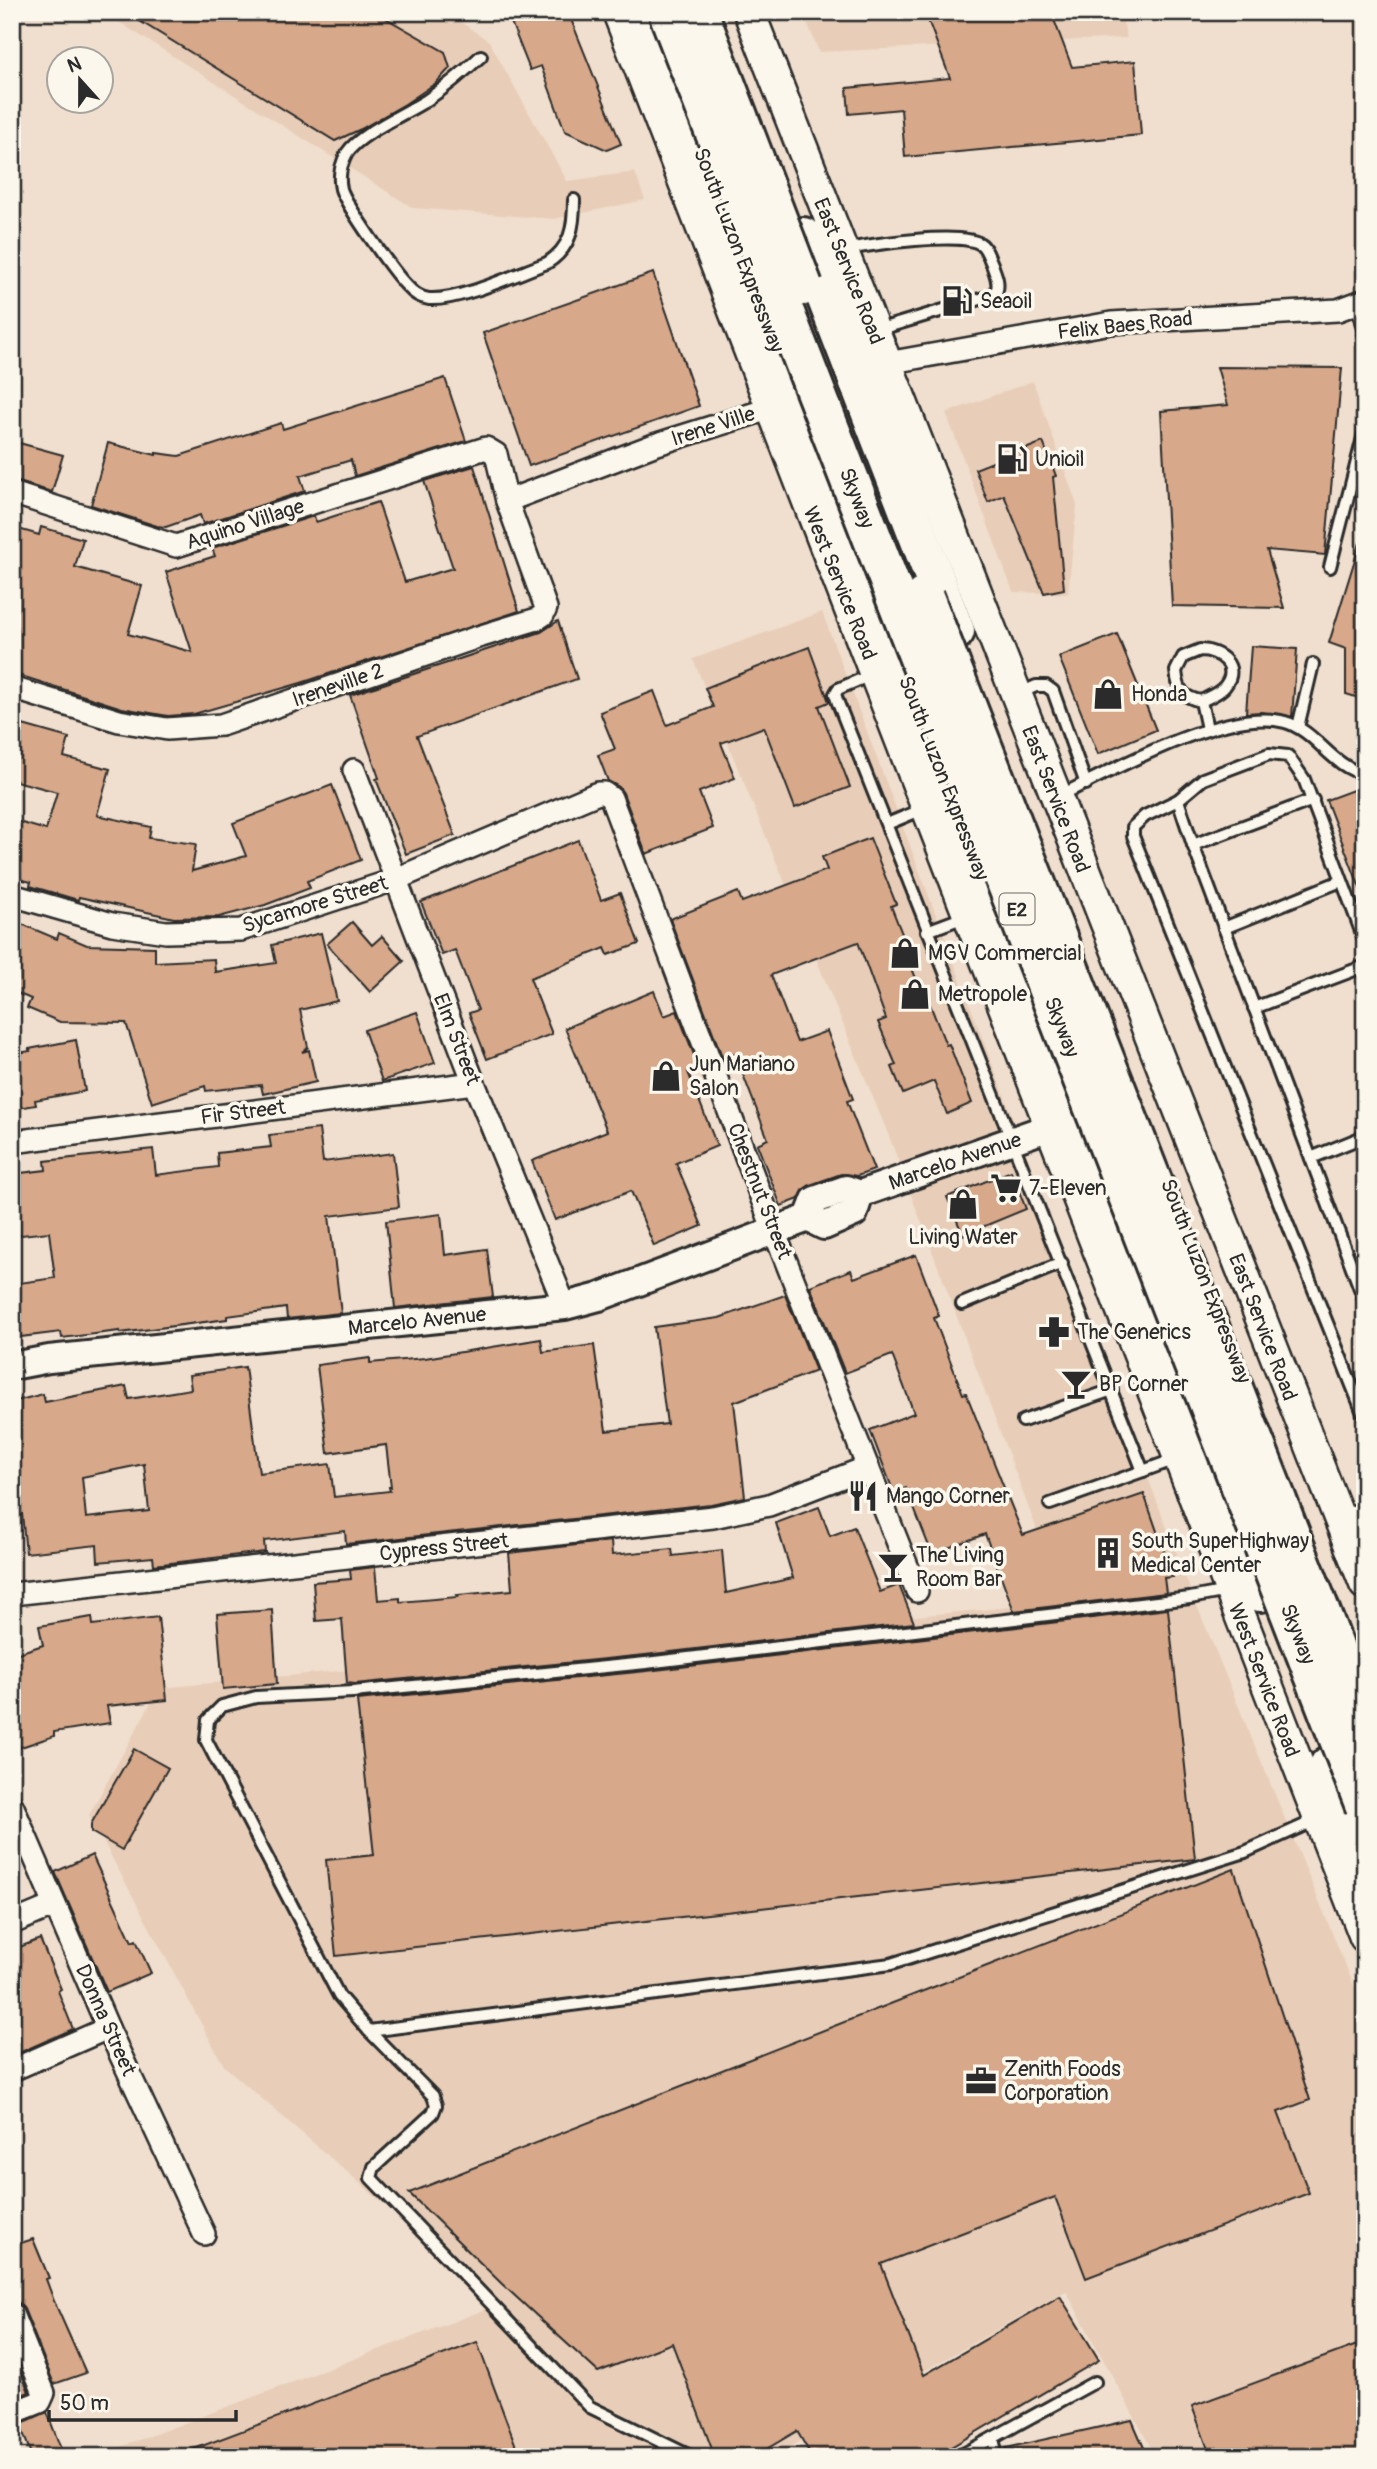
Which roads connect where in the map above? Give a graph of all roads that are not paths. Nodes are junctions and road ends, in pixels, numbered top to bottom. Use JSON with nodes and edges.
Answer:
{"nodes":[{"id":1,"x":618,"y":12,"type":"edge"},
{"id":2,"x":647,"y":12,"type":"edge"},
{"id":3,"x":668,"y":12,"type":"edge"},
{"id":4,"x":698,"y":12,"type":"edge"},
{"id":5,"x":716,"y":12,"type":"edge"},
{"id":6,"x":749,"y":12,"type":"edge"},
{"id":7,"x":481,"y":56,"type":"dead end"},
{"id":8,"x":574,"y":200,"type":"dead end"},
{"id":9,"x":841,"y":251,"type":"junction"},
{"id":10,"x":1361,"y":302,"type":"edge"},
{"id":11,"x":873,"y":331,"type":"junction"},
{"id":12,"x":1365,"y":338,"type":"edge"},
{"id":13,"x":887,"y":363,"type":"junction"},
{"id":14,"x":772,"y":408,"type":"junction"},
{"id":15,"x":1365,"y":430,"type":"edge"},
{"id":16,"x":478,"y":450,"type":"joint"},
{"id":17,"x":12,"y":493,"type":"edge"},
{"id":18,"x":507,"y":501,"type":"junction"},
{"id":19,"x":1331,"y":567,"type":"dead end"},
{"id":20,"x":1313,"y":664,"type":"dead end"},
{"id":21,"x":876,"y":673,"type":"junction"},
{"id":22,"x":12,"y":688,"type":"edge"},
{"id":23,"x":1015,"y":695,"type":"junction"},
{"id":24,"x":1201,"y":701,"type":"junction"},
{"id":25,"x":1298,"y":727,"type":"junction"},
{"id":26,"x":1207,"y":729,"type":"junction"},
{"id":27,"x":354,"y":770,"type":"dead end"},
{"id":28,"x":1365,"y":774,"type":"edge"},
{"id":29,"x":1086,"y":784,"type":"junction"},
{"id":30,"x":604,"y":793,"type":"joint"},
{"id":31,"x":1055,"y":798,"type":"junction"},
{"id":32,"x":1178,"y":800,"type":"junction"},
{"id":33,"x":1313,"y":800,"type":"junction"},
{"id":34,"x":928,"y":807,"type":"junction"},
{"id":35,"x":887,"y":824,"type":"junction"},
{"id":36,"x":1193,"y":845,"type":"junction"},
{"id":37,"x":394,"y":880,"type":"junction"},
{"id":38,"x":1341,"y":881,"type":"junction"},
{"id":39,"x":12,"y":895,"type":"edge"},
{"id":40,"x":970,"y":915,"type":"junction"},
{"id":41,"x":1224,"y":928,"type":"junction"},
{"id":42,"x":927,"y":931,"type":"junction"},
{"id":43,"x":1365,"y":943,"type":"edge"},
{"id":44,"x":1365,"y":965,"type":"edge"},
{"id":45,"x":1254,"y":1008,"type":"junction"},
{"id":46,"x":474,"y":1083,"type":"junction"},
{"id":47,"x":1093,"y":1102,"type":"junction"},
{"id":48,"x":1365,"y":1136,"type":"edge"},
{"id":49,"x":12,"y":1142,"type":"edge"},
{"id":50,"x":1013,"y":1142,"type":"junction"},
{"id":51,"x":1311,"y":1158,"type":"junction"},
{"id":52,"x":774,"y":1231,"type":"junction"},
{"id":53,"x":1062,"y":1264,"type":"junction"},
{"id":54,"x":1365,"y":1302,"type":"edge"},
{"id":55,"x":962,"y":1304,"type":"dead end"},
{"id":56,"x":565,"y":1306,"type":"junction"},
{"id":57,"x":12,"y":1366,"type":"edge"},
{"id":58,"x":1112,"y":1390,"type":"junction"},
{"id":59,"x":1365,"y":1418,"type":"edge"},
{"id":60,"x":1023,"y":1421,"type":"dead end"},
{"id":61,"x":1179,"y":1458,"type":"junction"},
{"id":62,"x":868,"y":1467,"type":"junction"},
{"id":63,"x":1143,"y":1471,"type":"junction"},
{"id":64,"x":1050,"y":1504,"type":"dead end"},
{"id":65,"x":1351,"y":1512,"type":"edge"},
{"id":66,"x":1365,"y":1584,"type":"edge"},
{"id":67,"x":917,"y":1591,"type":"dead end"},
{"id":68,"x":1229,"y":1591,"type":"junction"},
{"id":69,"x":12,"y":1594,"type":"edge"},
{"id":70,"x":1365,"y":1687,"type":"edge"},
{"id":71,"x":1365,"y":1726,"type":"edge"},
{"id":72,"x":12,"y":1805,"type":"edge"},
{"id":73,"x":1365,"y":1807,"type":"edge"},
{"id":74,"x":1319,"y":1819,"type":"junction"},
{"id":75,"x":1365,"y":1857,"type":"edge"},
{"id":76,"x":55,"y":1905,"type":"junction"},
{"id":77,"x":12,"y":1923,"type":"edge"},
{"id":78,"x":1365,"y":1937,"type":"edge"},
{"id":79,"x":108,"y":2028,"type":"junction"},
{"id":80,"x":369,"y":2031,"type":"junction"},
{"id":81,"x":12,"y":2070,"type":"edge"},
{"id":82,"x":204,"y":2234,"type":"dead end"},
{"id":83,"x":12,"y":2314,"type":"edge"},
{"id":84,"x":1095,"y":2382,"type":"dead end"},
{"id":85,"x":12,"y":2413,"type":"edge"},
{"id":86,"x":993,"y":2438,"type":"junction"},
{"id":87,"x":692,"y":2457,"type":"edge"},
{"id":88,"x":958,"y":2457,"type":"edge"},
{"id":89,"x":997,"y":2457,"type":"edge"}],
"edges":[{"from":1,"to":14,"type":"main road","name":"West Service Road"},
{"from":2,"to":47,"type":"highway","name":"South Luzon Expressway","number":"E2"},
{"from":3,"to":73,"type":"highway","name":"Skyway","number":"E2","bridge":true},
{"from":4,"to":71,"type":"highway","name":"Skyway","number":"E2","bridge":true},
{"from":5,"to":47,"type":"highway","name":"South Luzon Expressway","number":"E2"},
{"from":6,"to":9,"type":"main road","name":"East Service Road"},
{"from":7,"to":8,"type":"lane"},
{"from":9,"to":11,"type":"main road","name":"East Service Road"},
{"from":9,"to":11,"type":"lane"},
{"from":10,"to":12,"type":"lane"},
{"from":10,"to":13,"type":"street","name":"Felix Baes Road"},
{"from":11,"to":13,"type":"main road","name":"East Service Road"},
{"from":13,"to":23,"type":"main road","name":"East Service Road"},
{"from":14,"to":18,"type":"street","name":"Irene Ville"},
{"from":14,"to":21,"type":"main road","name":"West Service Road"},
{"from":15,"to":19,"type":"lane"},
{"from":16,"to":17,"type":"street","name":"Aquino Village"},
{"from":16,"to":18,"type":"street","name":"Ireneville 2"},
{"from":18,"to":22,"type":"street","name":"Ireneville 2"},
{"from":20,"to":25,"type":"lane"},
{"from":21,"to":34,"type":"main road","name":"West Service Road"},
{"from":21,"to":35,"type":"lane"},
{"from":23,"to":29,"type":"lane"},
{"from":23,"to":31,"type":"main road","name":"East Service Road"},
{"from":24,"to":24,"type":"lane"},
{"from":24,"to":26,"type":"lane"},
{"from":25,"to":26,"type":"lane"},
{"from":25,"to":28,"type":"lane"},
{"from":26,"to":29,"type":"lane"},
{"from":27,"to":37,"type":"street","name":"Elm Street"},
{"from":29,"to":31,"type":"lane"},
{"from":30,"to":37,"type":"street","name":"Sycamore Street"},
{"from":30,"to":52,"type":"street","name":"Chestnut Street"},
{"from":31,"to":65,"type":"main road","name":"East Service Road"},
{"from":32,"to":33,"type":"lane"},
{"from":32,"to":36,"type":"lane"},
{"from":32,"to":59,"type":"lane"},
{"from":33,"to":36,"type":"lane"},
{"from":33,"to":38,"type":"lane"},
{"from":34,"to":35,"type":"lane"},
{"from":34,"to":40,"type":"main road","name":"West Service Road"},
{"from":35,"to":42,"type":"lane"},
{"from":36,"to":41,"type":"lane"},
{"from":37,"to":39,"type":"street","name":"Sycamore Street"},
{"from":37,"to":46,"type":"street","name":"Elm Street"},
{"from":38,"to":41,"type":"lane"},
{"from":38,"to":43,"type":"lane"},
{"from":40,"to":42,"type":"lane"},
{"from":40,"to":47,"type":"main road","name":"West Service Road"},
{"from":41,"to":45,"type":"lane"},
{"from":42,"to":50,"type":"lane"},
{"from":44,"to":45,"type":"lane"},
{"from":45,"to":51,"type":"lane"},
{"from":46,"to":49,"type":"street","name":"Fir Street"},
{"from":46,"to":56,"type":"street","name":"Elm Street"},
{"from":47,"to":50,"type":"street","name":"Marcelo Avenue"},
{"from":47,"to":61,"type":"main road","name":"West Service Road"},
{"from":47,"to":70,"type":"highway","name":"South Luzon Expressway","number":"E2"},
{"from":47,"to":75,"type":"highway","name":"South Luzon Expressway","number":"E2"},
{"from":48,"to":51,"type":"lane"},
{"from":50,"to":52,"type":"street","name":"Marcelo Avenue"},
{"from":50,"to":53,"type":"lane"},
{"from":51,"to":54,"type":"lane"},
{"from":52,"to":56,"type":"street","name":"Marcelo Avenue"},
{"from":52,"to":62,"type":"street","name":"Chestnut Street"},
{"from":53,"to":55,"type":"lane"},
{"from":53,"to":58,"type":"lane"},
{"from":56,"to":57,"type":"street","name":"Marcelo Avenue"},
{"from":58,"to":60,"type":"lane"},
{"from":58,"to":63,"type":"lane"},
{"from":61,"to":63,"type":"lane"},
{"from":61,"to":68,"type":"main road","name":"West Service Road"},
{"from":62,"to":67,"type":"street","name":"Chestnut Street"},
{"from":62,"to":69,"type":"street","name":"Cypress Street"},
{"from":63,"to":64,"type":"lane"},
{"from":65,"to":66,"type":"main road","name":"East Service Road"},
{"from":68,"to":74,"type":"main road","name":"West Service Road"},
{"from":68,"to":80,"type":"lane"},
{"from":72,"to":76,"type":"street","name":"Donna Street"},
{"from":74,"to":78,"type":"main road","name":"West Service Road"},
{"from":74,"to":80,"type":"lane"},
{"from":76,"to":77,"type":"street"},
{"from":76,"to":79,"type":"street","name":"Donna Street"},
{"from":79,"to":81,"type":"street"},
{"from":79,"to":82,"type":"street","name":"Donna Street"},
{"from":80,"to":87,"type":"lane"},
{"from":83,"to":85,"type":"street"},
{"from":84,"to":86,"type":"lane"},
{"from":86,"to":88,"type":"lane"},
{"from":86,"to":89,"type":"lane"}]}
